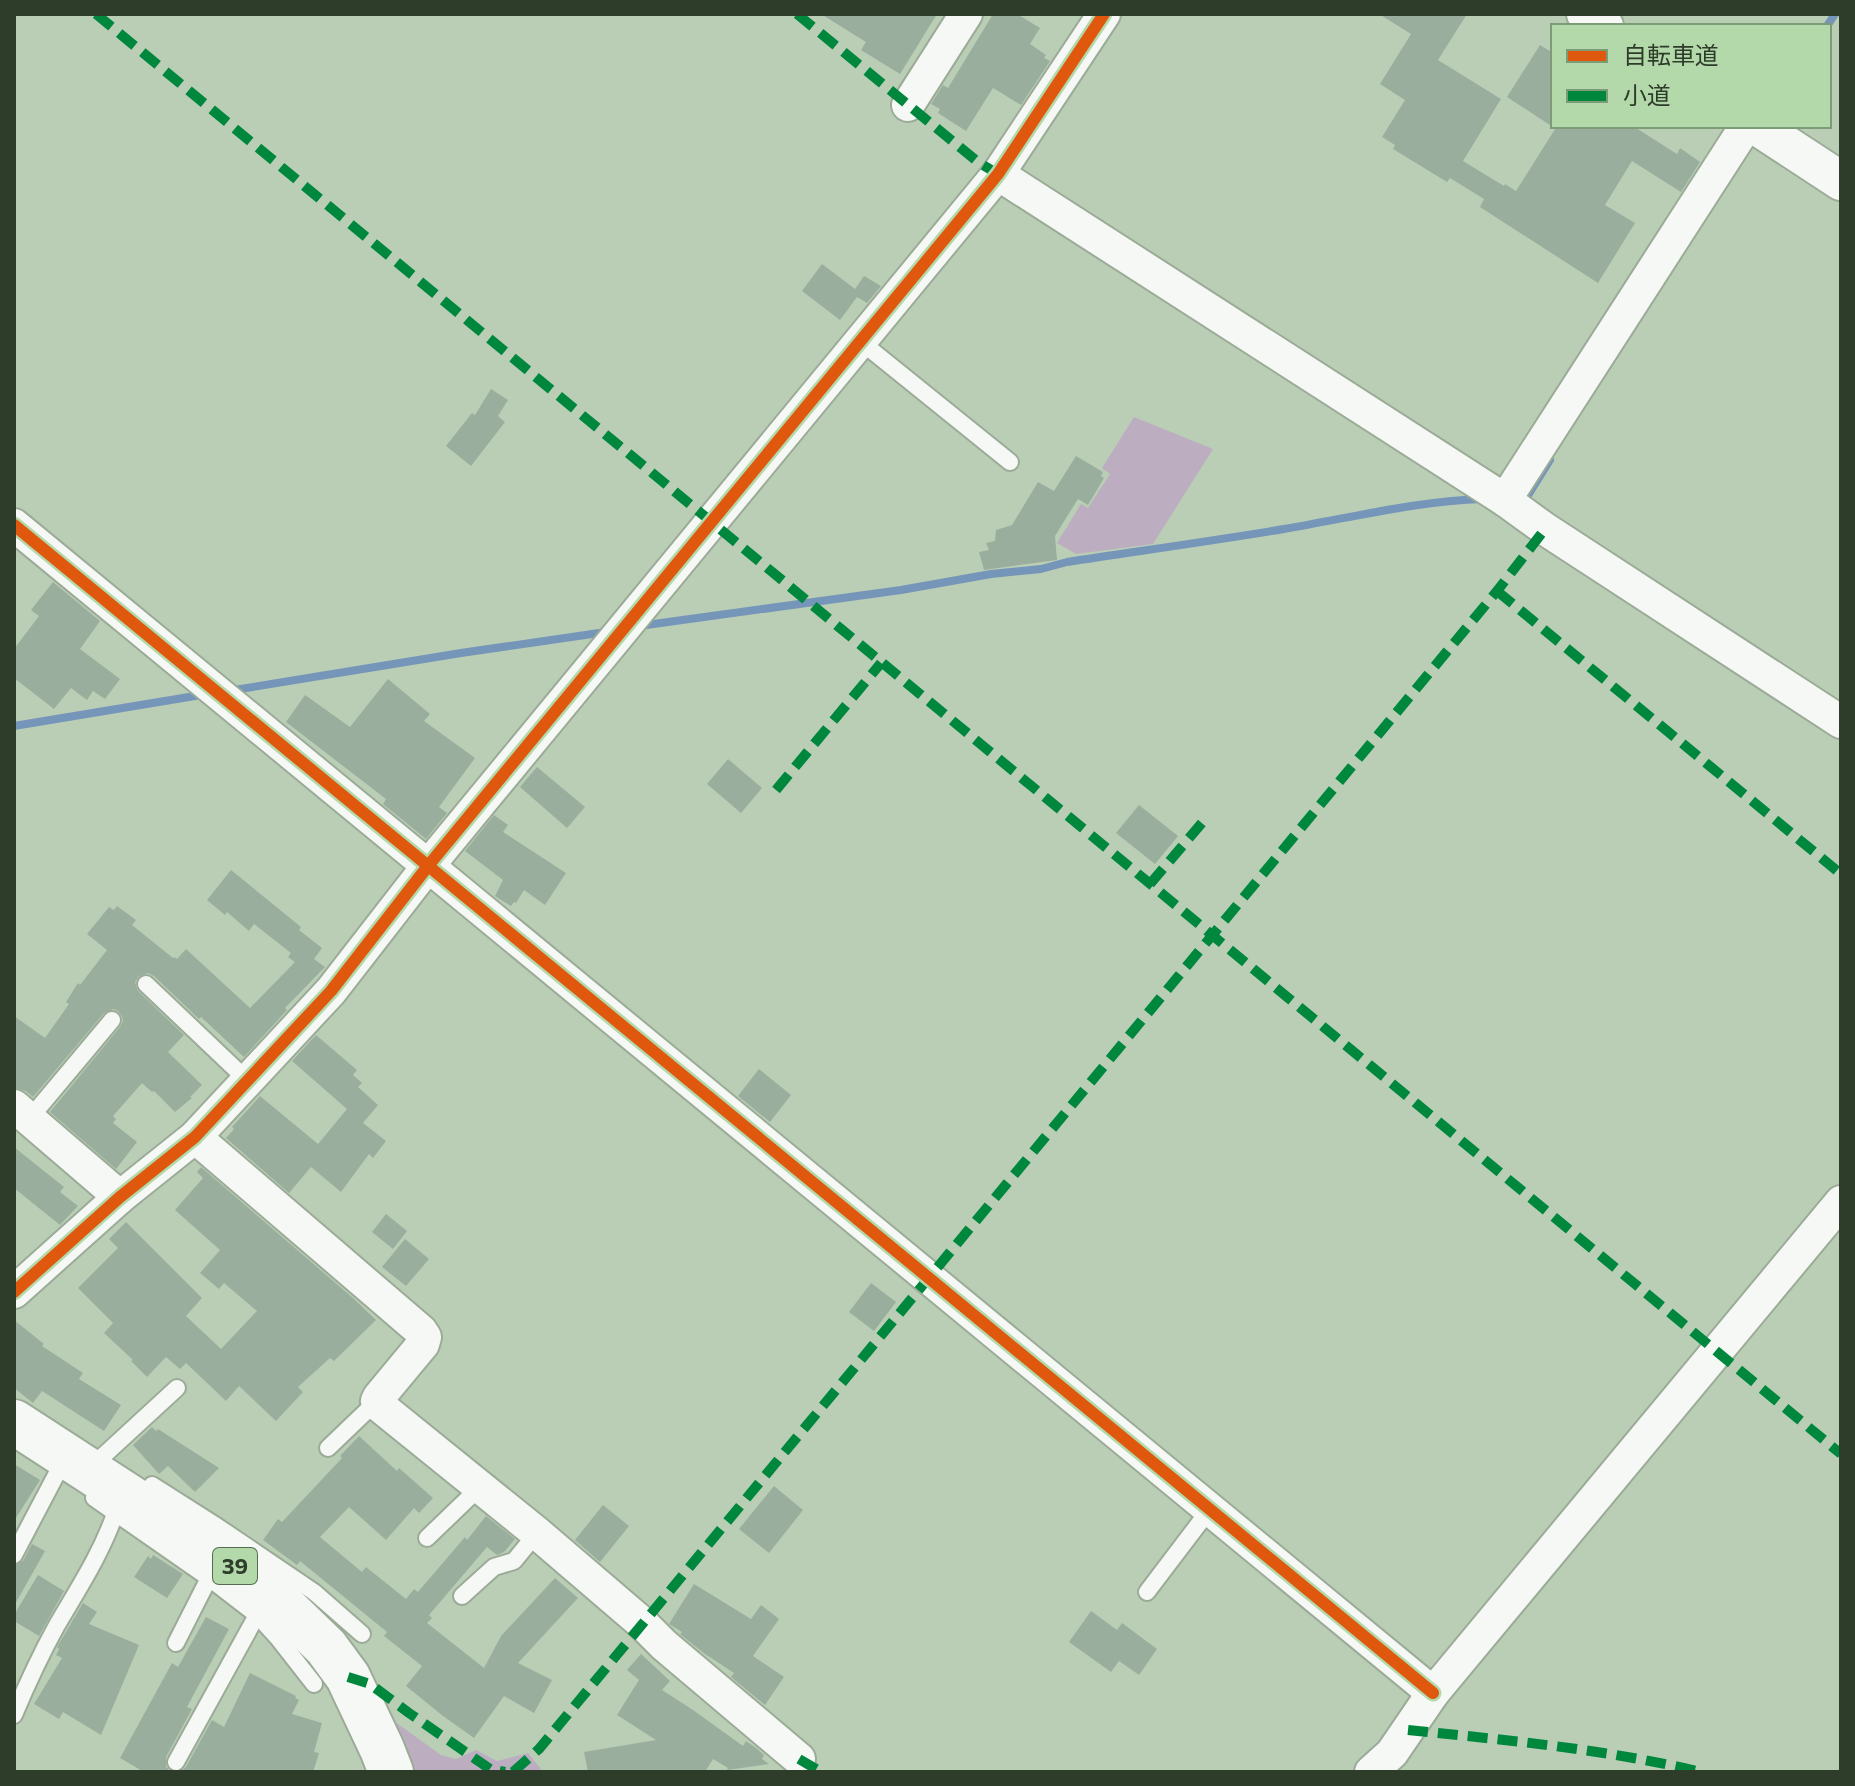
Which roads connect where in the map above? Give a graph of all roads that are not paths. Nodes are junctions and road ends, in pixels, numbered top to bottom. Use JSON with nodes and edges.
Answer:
{"nodes":[{"id":1,"x":966,"y":14,"type":"edge"},
{"id":2,"x":1095,"y":17,"type":"edge"},
{"id":3,"x":908,"y":105,"type":"dead end"},
{"id":4,"x":1758,"y":129,"type":"edge"},
{"id":5,"x":998,"y":174,"type":"junction"},
{"id":6,"x":1841,"y":181,"type":"edge"},
{"id":7,"x":860,"y":341,"type":"junction"},
{"id":8,"x":1010,"y":462,"type":"dead end"},
{"id":9,"x":1505,"y":500,"type":"junction"},
{"id":10,"x":14,"y":525,"type":"edge"},
{"id":11,"x":1841,"y":722,"type":"edge"},
{"id":12,"x":428,"y":866,"type":"junction"},
{"id":13,"x":146,"y":984,"type":"dead end"},
{"id":14,"x":112,"y":1020,"type":"dead end"},
{"id":15,"x":248,"y":1081,"type":"junction"},
{"id":16,"x":20,"y":1114,"type":"edge"},
{"id":17,"x":195,"y":1137,"type":"junction"},
{"id":18,"x":120,"y":1197,"type":"junction"},
{"id":19,"x":1841,"y":1202,"type":"edge"},
{"id":20,"x":14,"y":1292,"type":"edge"},
{"id":21,"x":177,"y":1388,"type":"dead end"},
{"id":22,"x":377,"y":1401,"type":"junction"},
{"id":23,"x":14,"y":1422,"type":"edge"},
{"id":24,"x":328,"y":1448,"type":"dead end"},
{"id":25,"x":93,"y":1461,"type":"junction"},
{"id":26,"x":142,"y":1479,"type":"dead end"},
{"id":27,"x":480,"y":1487,"type":"junction"},
{"id":28,"x":1210,"y":1509,"type":"junction"},
{"id":29,"x":115,"y":1514,"type":"junction"},
{"id":30,"x":537,"y":1533,"type":"junction"},
{"id":31,"x":427,"y":1538,"type":"dead end"},
{"id":32,"x":14,"y":1555,"type":"edge"},
{"id":33,"x":209,"y":1578,"type":"junction"},
{"id":34,"x":1147,"y":1592,"type":"dead end"},
{"id":35,"x":462,"y":1596,"type":"dead end"},
{"id":36,"x":257,"y":1615,"type":"junction"},
{"id":37,"x":362,"y":1634,"type":"dead end"},
{"id":38,"x":176,"y":1643,"type":"dead end"},
{"id":39,"x":314,"y":1684,"type":"dead end"},
{"id":40,"x":1433,"y":1693,"type":"junction"},
{"id":41,"x":14,"y":1715,"type":"edge"},
{"id":42,"x":799,"y":1759,"type":"dead end"},
{"id":43,"x":176,"y":1762,"type":"dead end"},
{"id":44,"x":391,"y":1772,"type":"edge"},
{"id":45,"x":1371,"y":1772,"type":"edge"}],
"edges":[{"from":1,"to":3,"type":"street"},
{"from":2,"to":5,"type":"street"},
{"from":4,"to":6,"type":"street"},
{"from":4,"to":9,"type":"street"},
{"from":5,"to":7,"type":"street"},
{"from":5,"to":9,"type":"street"},
{"from":7,"to":8,"type":"lane"},
{"from":7,"to":12,"type":"street"},
{"from":9,"to":11,"type":"street"},
{"from":10,"to":12,"type":"street"},
{"from":12,"to":15,"type":"street"},
{"from":12,"to":28,"type":"street"},
{"from":13,"to":15,"type":"lane"},
{"from":14,"to":16,"type":"lane"},
{"from":15,"to":17,"type":"street"},
{"from":16,"to":18,"type":"street"},
{"from":17,"to":18,"type":"street"},
{"from":17,"to":22,"type":"street"},
{"from":18,"to":20,"type":"street"},
{"from":19,"to":40,"type":"street"},
{"from":21,"to":25,"type":"lane"},
{"from":22,"to":24,"type":"lane"},
{"from":22,"to":27,"type":"street"},
{"from":23,"to":25,"type":"main road","number":"39"},
{"from":25,"to":29,"type":"lane"},
{"from":25,"to":32,"type":"lane"},
{"from":25,"to":44,"type":"main road","number":"39"},
{"from":26,"to":37,"type":"lane"},
{"from":27,"to":30,"type":"street"},
{"from":27,"to":31,"type":"lane"},
{"from":28,"to":34,"type":"lane"},
{"from":28,"to":40,"type":"street"},
{"from":29,"to":33,"type":"lane"},
{"from":29,"to":41,"type":"lane"},
{"from":30,"to":35,"type":"lane"},
{"from":30,"to":42,"type":"street"},
{"from":33,"to":36,"type":"lane"},
{"from":33,"to":38,"type":"lane"},
{"from":36,"to":39,"type":"lane"},
{"from":36,"to":43,"type":"lane"},
{"from":40,"to":45,"type":"street"}]}
